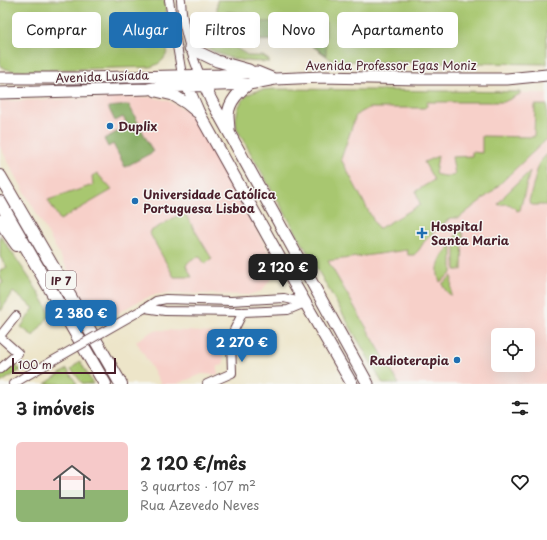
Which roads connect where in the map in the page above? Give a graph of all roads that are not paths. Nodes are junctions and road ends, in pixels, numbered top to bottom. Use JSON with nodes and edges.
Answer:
{"nodes":[{"id":1,"x":169,"y":0,"type":"edge"},
{"id":2,"x":180,"y":1,"type":"edge"},
{"id":3,"x":190,"y":48,"type":"junction"},
{"id":4,"x":257,"y":72,"type":"junction"},
{"id":5,"x":0,"y":73,"type":"edge"},
{"id":6,"x":547,"y":76,"type":"edge"},
{"id":7,"x":0,"y":78,"type":"edge"},
{"id":8,"x":16,"y":78,"type":"junction"},
{"id":9,"x":275,"y":79,"type":"junction"},
{"id":10,"x":507,"y":79,"type":"junction"},
{"id":11,"x":202,"y":80,"type":"junction"},
{"id":12,"x":185,"y":81,"type":"junction"},
{"id":13,"x":547,"y":82,"type":"edge"},
{"id":14,"x":249,"y":84,"type":"junction"},
{"id":15,"x":148,"y":89,"type":"junction"},
{"id":16,"x":0,"y":93,"type":"edge"},
{"id":17,"x":199,"y":113,"type":"junction"},
{"id":18,"x":229,"y":134,"type":"junction"},
{"id":19,"x":0,"y":176,"type":"edge"},
{"id":20,"x":0,"y":202,"type":"edge"},
{"id":21,"x":0,"y":222,"type":"edge"},
{"id":22,"x":319,"y":296,"type":"junction"},
{"id":23,"x":58,"y":301,"type":"junction"},
{"id":24,"x":305,"y":303,"type":"junction"},
{"id":25,"x":145,"y":308,"type":"junction"},
{"id":26,"x":243,"y":312,"type":"junction"},
{"id":27,"x":16,"y":316,"type":"dead end"},
{"id":28,"x":0,"y":337,"type":"edge"},
{"id":29,"x":0,"y":369,"type":"edge"},
{"id":30,"x":13,"y":384,"type":"edge"},
{"id":31,"x":105,"y":384,"type":"edge"},
{"id":32,"x":121,"y":384,"type":"edge"},
{"id":33,"x":207,"y":384,"type":"edge"},
{"id":34,"x":352,"y":384,"type":"edge"},
{"id":35,"x":368,"y":384,"type":"edge"}],
"edges":[{"from":1,"to":12,"type":"street"},
{"from":2,"to":3,"type":"street"},
{"from":3,"to":4,"type":"main road"},
{"from":3,"to":11,"type":"street"},
{"from":4,"to":9,"type":"main road","name":"Avenida Professor Egas Moniz"},
{"from":4,"to":11,"type":"main road","name":"Avenida Professor Egas Moniz"},
{"from":5,"to":8,"type":"street"},
{"from":6,"to":10,"type":"main road","name":"Avenida Professor Egas Moniz"},
{"from":7,"to":8,"type":"main road","name":"Avenida Lusíada"},
{"from":8,"to":12,"type":"main road","name":"Avenida Lusíada"},
{"from":9,"to":10,"type":"main road","name":"Avenida Professor Egas Moniz"},
{"from":9,"to":14,"type":"main road","name":"Avenida Professor Egas Moniz"},
{"from":10,"to":13,"type":"main road","name":"Avenida Professor Egas Moniz"},
{"from":11,"to":12,"type":"main road","name":"Avenida Lusíada"},
{"from":11,"to":14,"type":"main road","name":"Avenida Professor Egas Moniz"},
{"from":11,"to":18,"type":"main road"},
{"from":12,"to":15,"type":"main road","name":"Avenida Lusíada"},
{"from":12,"to":17,"type":"main road"},
{"from":14,"to":18,"type":"main road"},
{"from":15,"to":16,"type":"main road","name":"Avenida Lusíada"},
{"from":15,"to":17,"type":"main road"},
{"from":17,"to":24,"type":"main road"},
{"from":18,"to":22,"type":"main road"},
{"from":19,"to":32,"type":"highway","number":"IP 7"},
{"from":20,"to":23,"type":"highway","number":"IP 7"},
{"from":21,"to":23,"type":"highway"},
{"from":22,"to":24,"type":"main road"},
{"from":22,"to":35,"type":"main road"},
{"from":23,"to":31,"type":"highway","number":"IP 7"},
{"from":24,"to":25,"type":"street"},
{"from":24,"to":26,"type":"street"},
{"from":24,"to":34,"type":"main road"},
{"from":25,"to":26,"type":"street"},
{"from":25,"to":30,"type":"street","bridge":true},
{"from":26,"to":33,"type":"street"},
{"from":27,"to":28,"type":"street"},
{"from":28,"to":29,"type":"street"}]}
